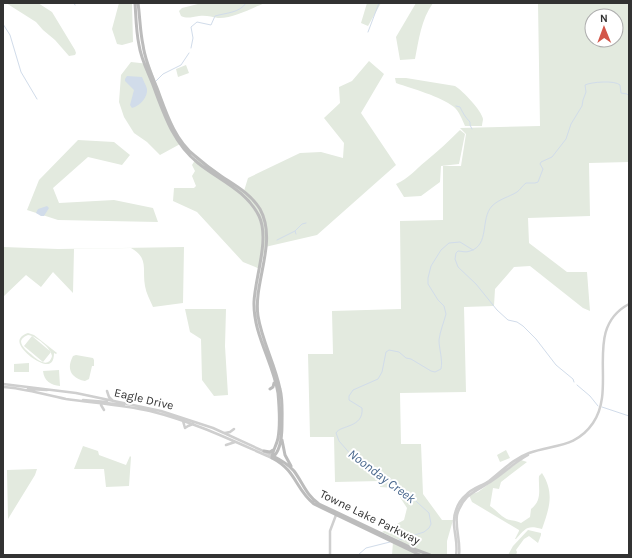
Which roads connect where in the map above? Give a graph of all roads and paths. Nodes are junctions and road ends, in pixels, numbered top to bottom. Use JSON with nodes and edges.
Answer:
{"nodes":[{"id":1,"x":135,"y":3,"type":"edge"},
{"id":2,"x":138,"y":3,"type":"edge"},
{"id":3,"x":629,"y":304,"type":"edge"},
{"id":4,"x":274,"y":379,"type":"junction"},
{"id":5,"x":3,"y":384,"type":"edge"},
{"id":6,"x":3,"y":387,"type":"edge"},
{"id":7,"x":27,"y":389,"type":"dead end"},
{"id":8,"x":270,"y":389,"type":"dead end"},
{"id":9,"x":49,"y":390,"type":"junction"},
{"id":10,"x":100,"y":398,"type":"junction"},
{"id":11,"x":78,"y":401,"type":"junction"},
{"id":12,"x":113,"y":401,"type":"junction"},
{"id":13,"x":99,"y":404,"type":"junction"},
{"id":14,"x":132,"y":405,"type":"junction"},
{"id":15,"x":104,"y":410,"type":"dead end"},
{"id":16,"x":182,"y":421,"type":"junction"},
{"id":17,"x":194,"y":424,"type":"junction"},
{"id":18,"x":234,"y":429,"type":"dead end"},
{"id":19,"x":225,"y":433,"type":"junction"},
{"id":20,"x":282,"y":436,"type":"junction"},
{"id":21,"x":236,"y":442,"type":"junction"},
{"id":22,"x":226,"y":445,"type":"dead end"},
{"id":23,"x":274,"y":449,"type":"junction"},
{"id":24,"x":264,"y":452,"type":"junction"},
{"id":25,"x":535,"y":452,"type":"junction"},
{"id":26,"x":272,"y":456,"type":"junction"},
{"id":27,"x":295,"y":473,"type":"junction"},
{"id":28,"x":336,"y":515,"type":"junction"},
{"id":29,"x":384,"y":537,"type":"junction"},
{"id":30,"x":330,"y":555,"type":"edge"},
{"id":31,"x":420,"y":555,"type":"edge"},
{"id":32,"x":430,"y":555,"type":"edge"},
{"id":33,"x":456,"y":555,"type":"edge"},
{"id":34,"x":459,"y":555,"type":"edge"}],
"edges":[{"from":1,"to":4,"type":"main road"},
{"from":2,"to":20,"type":"main road"},
{"from":3,"to":25,"type":"street"},
{"from":4,"to":8,"type":"main road"},
{"from":4,"to":23,"type":"main road"},
{"from":5,"to":9,"type":"street","name":"Eagle Drive"},
{"from":6,"to":11,"type":"street","name":"Eagle Drive"},
{"from":7,"to":9,"type":"street"},
{"from":9,"to":10,"type":"street","name":"Eagle Drive"},
{"from":10,"to":12,"type":"street","name":"Eagle Drive"},
{"from":10,"to":12,"type":"street"},
{"from":11,"to":13,"type":"street","name":"Eagle Drive"},
{"from":11,"to":14,"type":"street"},
{"from":12,"to":14,"type":"street","name":"Eagle Drive"},
{"from":13,"to":15,"type":"street"},
{"from":13,"to":16,"type":"street","name":"Eagle Drive"},
{"from":14,"to":19,"type":"street","name":"Eagle Drive"},
{"from":16,"to":17,"type":"street","name":"Eagle Drive"},
{"from":16,"to":17,"type":"street"},
{"from":17,"to":21,"type":"street","name":"Eagle Drive"},
{"from":18,"to":19,"type":"street"},
{"from":19,"to":24,"type":"street","name":"Eagle Drive"},
{"from":20,"to":26,"type":"main road"},
{"from":20,"to":27,"type":"main road"},
{"from":21,"to":22,"type":"street"},
{"from":21,"to":26,"type":"street","name":"Eagle Drive"},
{"from":23,"to":24,"type":"main road"},
{"from":23,"to":26,"type":"main road"},
{"from":24,"to":26,"type":"street","name":"Eagle Drive"},
{"from":25,"to":33,"type":"street"},
{"from":25,"to":34,"type":"street"},
{"from":26,"to":27,"type":"main road","name":"Towne Lake Parkway"},
{"from":26,"to":28,"type":"main road","name":"Towne Lake Parkway"},
{"from":27,"to":29,"type":"main road","name":"Towne Lake Parkway"},
{"from":28,"to":29,"type":"main road","name":"Towne Lake Parkway"},
{"from":28,"to":30,"type":"street"},
{"from":29,"to":31,"type":"main road","name":"Towne Lake Parkway"},
{"from":29,"to":32,"type":"main road","name":"Towne Lake Parkway"}]}
